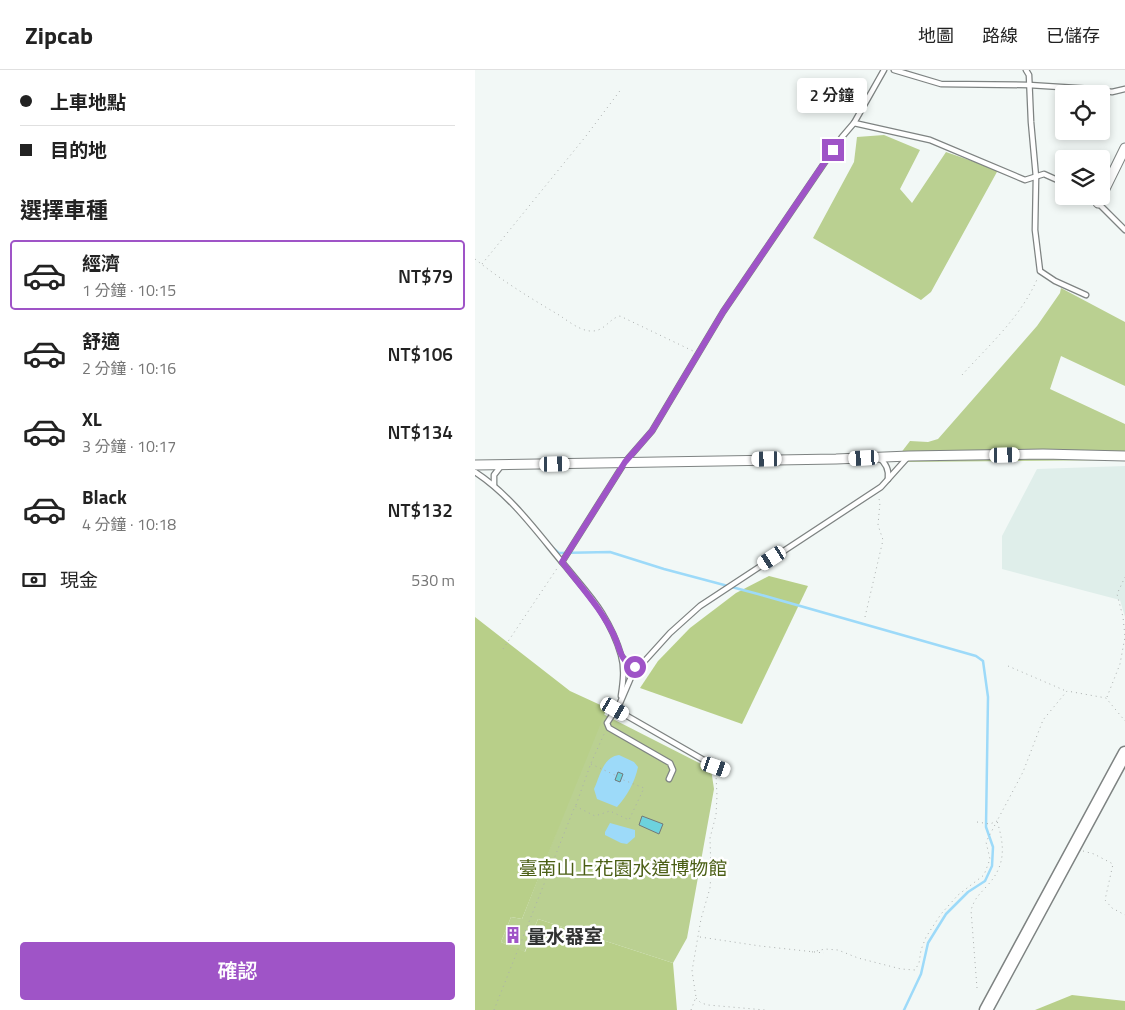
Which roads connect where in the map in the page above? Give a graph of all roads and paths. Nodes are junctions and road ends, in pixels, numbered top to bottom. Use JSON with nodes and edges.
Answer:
{"nodes":[{"id":1,"x":884,"y":70,"type":"edge"},
{"id":2,"x":895,"y":70,"type":"edge"},
{"id":3,"x":1026,"y":70,"type":"edge"},
{"id":4,"x":1029,"y":85,"type":"junction"},
{"id":5,"x":622,"y":88,"type":"dead end"},
{"id":6,"x":1125,"y":89,"type":"edge"},
{"id":7,"x":854,"y":123,"type":"junction"},
{"id":8,"x":1125,"y":148,"type":"edge"},
{"id":9,"x":1036,"y":177,"type":"junction"},
{"id":10,"x":1055,"y":179,"type":"edge"},
{"id":11,"x":1110,"y":179,"type":"edge"},
{"id":12,"x":1100,"y":205,"type":"edge"},
{"id":13,"x":1125,"y":230,"type":"edge"},
{"id":14,"x":475,"y":259,"type":"edge"},
{"id":15,"x":482,"y":264,"type":"junction"},
{"id":16,"x":1040,"y":271,"type":"junction"},
{"id":17,"x":1086,"y":295,"type":"dead end"},
{"id":18,"x":701,"y":348,"type":"junction"},
{"id":19,"x":962,"y":375,"type":"dead end"},
{"id":20,"x":909,"y":456,"type":"junction"},
{"id":21,"x":1125,"y":456,"type":"edge"},
{"id":22,"x":878,"y":457,"type":"junction"},
{"id":23,"x":625,"y":462,"type":"junction"},
{"id":24,"x":475,"y":465,"type":"edge"},
{"id":25,"x":502,"y":465,"type":"junction"},
{"id":26,"x":475,"y":472,"type":"edge"},
{"id":27,"x":888,"y":480,"type":"junction"},
{"id":28,"x":495,"y":486,"type":"junction"},
{"id":29,"x":877,"y":491,"type":"junction"},
{"id":30,"x":562,"y":562,"type":"junction"},
{"id":31,"x":1125,"y":577,"type":"edge"},
{"id":32,"x":865,"y":617,"type":"dead end"},
{"id":33,"x":503,"y":649,"type":"dead end"},
{"id":34,"x":622,"y":657,"type":"junction"},
{"id":35,"x":642,"y":665,"type":"junction"},
{"id":36,"x":1008,"y":666,"type":"dead end"},
{"id":37,"x":1067,"y":691,"type":"junction"},
{"id":38,"x":1106,"y":698,"type":"junction"},
{"id":39,"x":620,"y":702,"type":"junction"},
{"id":40,"x":615,"y":709,"type":"junction"},
{"id":41,"x":1125,"y":721,"type":"edge"},
{"id":42,"x":609,"y":728,"type":"junction"},
{"id":43,"x":1125,"y":753,"type":"edge"},
{"id":44,"x":591,"y":763,"type":"junction"},
{"id":45,"x":716,"y":767,"type":"junction"},
{"id":46,"x":726,"y":771,"type":"dead end"},
{"id":47,"x":617,"y":776,"type":"dead end"},
{"id":48,"x":621,"y":779,"type":"dead end"},
{"id":49,"x":669,"y":779,"type":"dead end"},
{"id":50,"x":575,"y":806,"type":"junction"},
{"id":51,"x":997,"y":821,"type":"junction"},
{"id":52,"x":977,"y":822,"type":"dead end"},
{"id":53,"x":1073,"y":849,"type":"junction"},
{"id":54,"x":1125,"y":915,"type":"edge"},
{"id":55,"x":699,"y":936,"type":"junction"},
{"id":56,"x":811,"y":952,"type":"junction"},
{"id":57,"x":824,"y":953,"type":"dead end"},
{"id":58,"x":977,"y":988,"type":"dead end"},
{"id":59,"x":696,"y":997,"type":"junction"},
{"id":60,"x":494,"y":1010,"type":"edge"},
{"id":61,"x":691,"y":1010,"type":"edge"},
{"id":62,"x":765,"y":1010,"type":"edge"},
{"id":63,"x":986,"y":1010,"type":"edge"}],
"edges":[{"from":1,"to":7,"type":"lane"},
{"from":2,"to":4,"type":"lane"},
{"from":3,"to":4,"type":"lane"},
{"from":4,"to":6,"type":"lane"},
{"from":4,"to":9,"type":"lane"},
{"from":5,"to":15,"type":"path"},
{"from":7,"to":9,"type":"lane"},
{"from":7,"to":18,"type":"lane"},
{"from":8,"to":11,"type":"street"},
{"from":9,"to":10,"type":"lane"},
{"from":9,"to":16,"type":"lane"},
{"from":12,"to":13,"type":"lane"},
{"from":14,"to":15,"type":"path"},
{"from":15,"to":18,"type":"path"},
{"from":16,"to":17,"type":"lane"},
{"from":16,"to":19,"type":"path"},
{"from":18,"to":23,"type":"lane"},
{"from":20,"to":21,"type":"street"},
{"from":20,"to":22,"type":"street"},
{"from":20,"to":27,"type":"lane"},
{"from":22,"to":23,"type":"street"},
{"from":22,"to":27,"type":"lane"},
{"from":23,"to":25,"type":"street"},
{"from":23,"to":30,"type":"lane"},
{"from":24,"to":25,"type":"street"},
{"from":25,"to":28,"type":"lane"},
{"from":26,"to":28,"type":"lane"},
{"from":27,"to":29,"type":"lane"},
{"from":28,"to":30,"type":"lane"},
{"from":29,"to":32,"type":"path"},
{"from":29,"to":35,"type":"lane"},
{"from":30,"to":33,"type":"path"},
{"from":30,"to":34,"type":"lane"},
{"from":31,"to":38,"type":"path"},
{"from":34,"to":35,"type":"lane"},
{"from":34,"to":39,"type":"lane"},
{"from":35,"to":39,"type":"lane"},
{"from":36,"to":37,"type":"path"},
{"from":37,"to":38,"type":"path"},
{"from":37,"to":51,"type":"path"},
{"from":38,"to":41,"type":"path"},
{"from":39,"to":40,"type":"lane"},
{"from":40,"to":42,"type":"lane"},
{"from":40,"to":45,"type":"lane"},
{"from":42,"to":44,"type":"path"},
{"from":42,"to":49,"type":"lane"},
{"from":43,"to":53,"type":"main road"},
{"from":44,"to":47,"type":"path"},
{"from":44,"to":50,"type":"path"},
{"from":45,"to":46,"type":"lane"},
{"from":45,"to":55,"type":"path"},
{"from":48,"to":50,"type":"path"},
{"from":50,"to":60,"type":"path"},
{"from":51,"to":52,"type":"path"},
{"from":51,"to":56,"type":"path"},
{"from":51,"to":58,"type":"path"},
{"from":53,"to":54,"type":"path"},
{"from":53,"to":63,"type":"main road"},
{"from":55,"to":56,"type":"path"},
{"from":55,"to":59,"type":"path"},
{"from":56,"to":57,"type":"path"},
{"from":59,"to":61,"type":"path"},
{"from":59,"to":62,"type":"path"}]}
